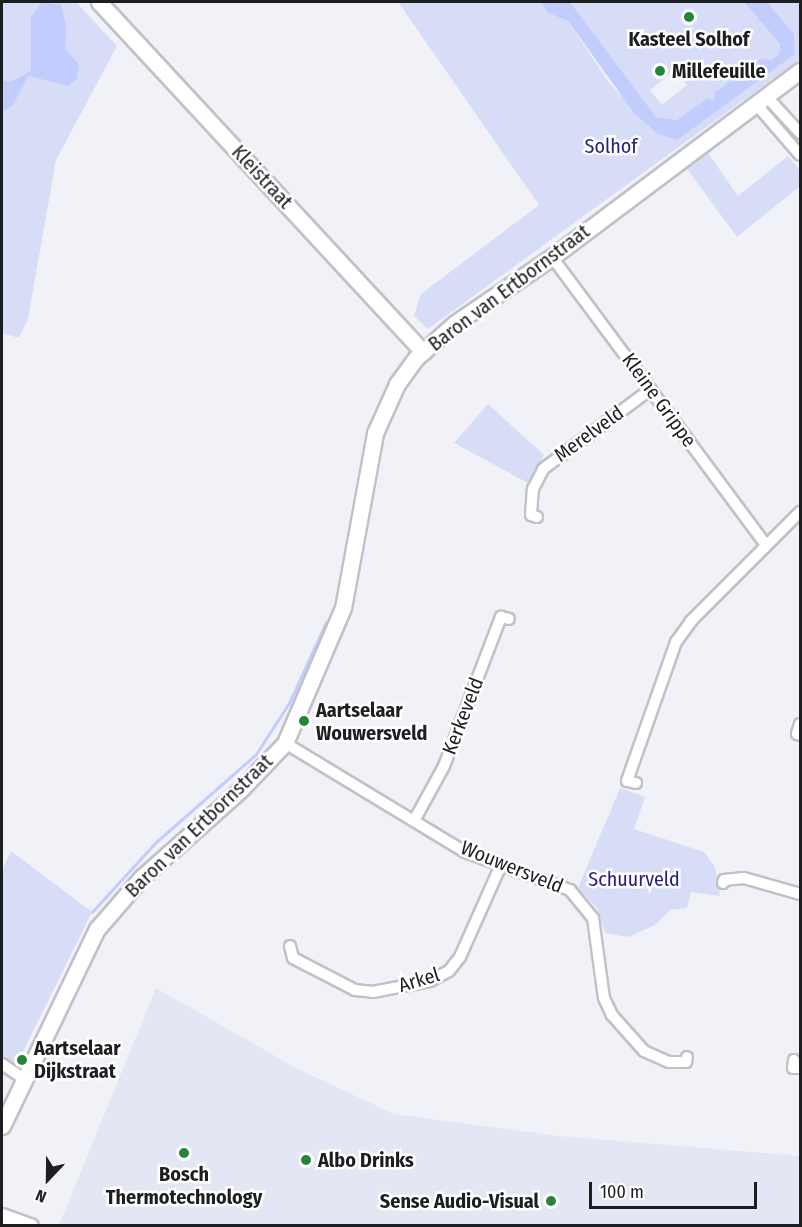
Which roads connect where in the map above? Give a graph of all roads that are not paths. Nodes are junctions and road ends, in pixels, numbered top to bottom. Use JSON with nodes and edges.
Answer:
{"nodes":[{"id":1,"x":99,"y":2,"type":"edge"},
{"id":2,"x":801,"y":71,"type":"edge"},
{"id":3,"x":761,"y":100,"type":"junction"},
{"id":4,"x":801,"y":133,"type":"edge"},
{"id":5,"x":801,"y":155,"type":"edge"},
{"id":6,"x":552,"y":257,"type":"junction"},
{"id":7,"x":423,"y":352,"type":"junction"},
{"id":8,"x":651,"y":388,"type":"junction"},
{"id":9,"x":801,"y":512,"type":"edge"},
{"id":10,"x":537,"y":517,"type":"dead end"},
{"id":11,"x":765,"y":544,"type":"junction"},
{"id":12,"x":509,"y":619,"type":"dead end"},
{"id":13,"x":801,"y":724,"type":"edge"},
{"id":14,"x":801,"y":735,"type":"edge"},
{"id":15,"x":285,"y":743,"type":"junction"},
{"id":16,"x":636,"y":783,"type":"dead end"},
{"id":17,"x":415,"y":819,"type":"junction"},
{"id":18,"x":500,"y":867,"type":"junction"},
{"id":19,"x":723,"y":883,"type":"dead end"},
{"id":20,"x":801,"y":894,"type":"edge"},
{"id":21,"x":290,"y":946,"type":"dead end"},
{"id":22,"x":687,"y":1057,"type":"dead end"},
{"id":23,"x":2,"y":1064,"type":"edge"},
{"id":24,"x":24,"y":1079,"type":"junction"},
{"id":25,"x":2,"y":1126,"type":"edge"},
{"id":26,"x":2,"y":1216,"type":"edge"},
{"id":27,"x":30,"y":1226,"type":"edge"}],
"edges":[{"from":1,"to":7,"type":"street","name":"Kleistraat"},
{"from":2,"to":3,"type":"street","name":"Baron van Ertbornstraat"},
{"from":3,"to":4,"type":"street"},
{"from":3,"to":5,"type":"street"},
{"from":3,"to":6,"type":"street","name":"Baron van Ertbornstraat"},
{"from":6,"to":7,"type":"street","name":"Baron van Ertbornstraat"},
{"from":6,"to":8,"type":"street","name":"Kleine Grippe"},
{"from":7,"to":15,"type":"street","name":"Baron van Ertbornstraat"},
{"from":8,"to":10,"type":"street","name":"Merelveld"},
{"from":8,"to":11,"type":"street","name":"Kleine Grippe"},
{"from":9,"to":11,"type":"street"},
{"from":11,"to":16,"type":"street"},
{"from":12,"to":17,"type":"street","name":"Kerkeveld"},
{"from":13,"to":14,"type":"street"},
{"from":15,"to":17,"type":"street","name":"Wouwersveld"},
{"from":15,"to":24,"type":"street","name":"Baron van Ertbornstraat"},
{"from":17,"to":18,"type":"street","name":"Wouwersveld"},
{"from":18,"to":21,"type":"street","name":"Arkel"},
{"from":18,"to":22,"type":"street","name":"Wouwersveld"},
{"from":19,"to":20,"type":"street"},
{"from":23,"to":24,"type":"street"},
{"from":24,"to":25,"type":"street","name":"Baron van Ertbornstraat"},
{"from":26,"to":27,"type":"street"}]}
